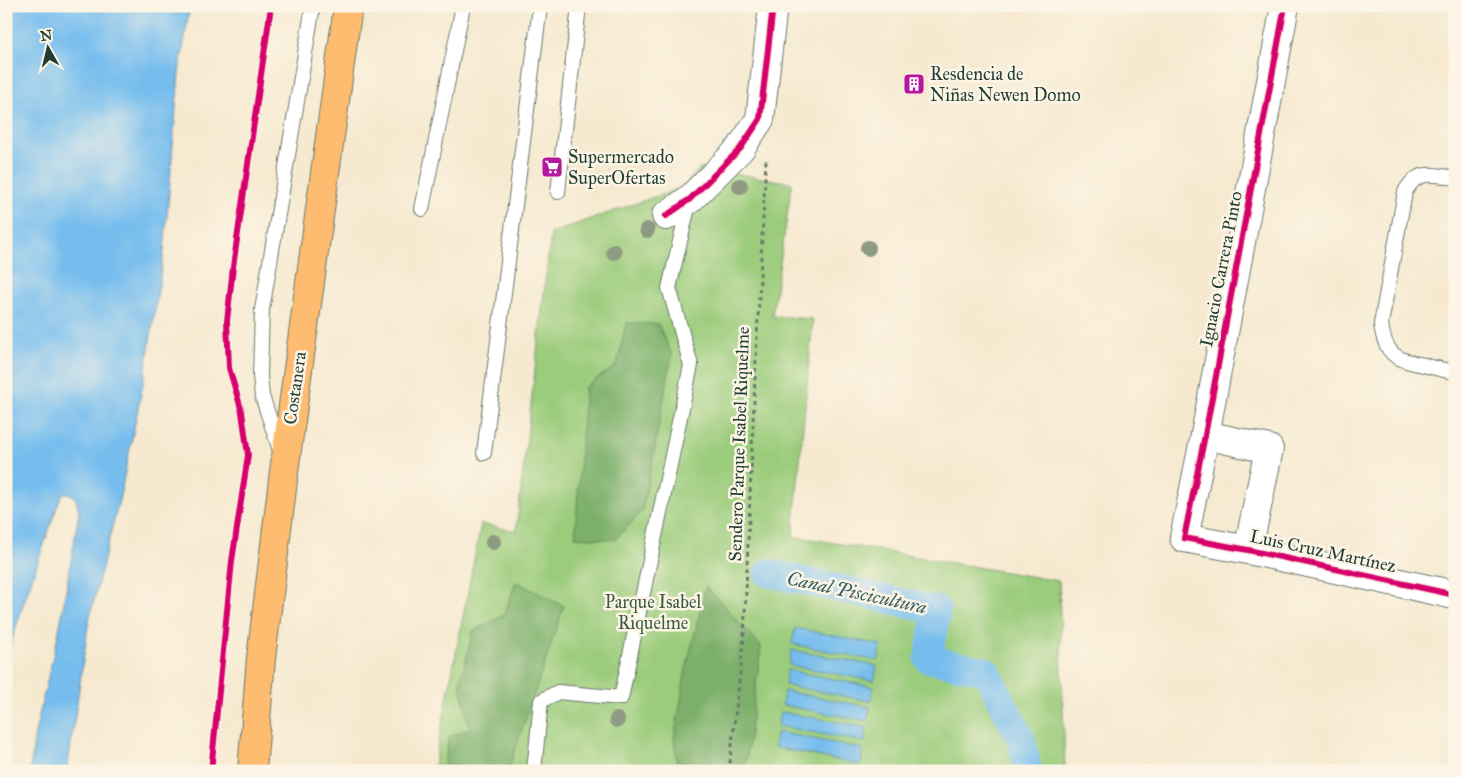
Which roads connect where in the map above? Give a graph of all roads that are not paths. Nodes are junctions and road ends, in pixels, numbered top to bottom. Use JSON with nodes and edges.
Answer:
{"nodes":[{"id":1,"x":313,"y":6,"type":"edge"},
{"id":2,"x":348,"y":6,"type":"edge"},
{"id":3,"x":463,"y":6,"type":"edge"},
{"id":4,"x":540,"y":6,"type":"edge"},
{"id":5,"x":579,"y":6,"type":"edge"},
{"id":6,"x":773,"y":6,"type":"edge"},
{"id":7,"x":1285,"y":6,"type":"edge"},
{"id":8,"x":1455,"y":178,"type":"edge"},
{"id":9,"x":558,"y":192,"type":"dead end"},
{"id":10,"x":690,"y":199,"type":"junction"},
{"id":11,"x":422,"y":209,"type":"dead end"},
{"id":12,"x":666,"y":216,"type":"dead end"},
{"id":13,"x":1455,"y":372,"type":"edge"},
{"id":14,"x":1205,"y":435,"type":"junction"},
{"id":15,"x":484,"y":453,"type":"dead end"},
{"id":16,"x":285,"y":464,"type":"junction"},
{"id":17,"x":1184,"y":538,"type":"joint"},
{"id":18,"x":1248,"y":550,"type":"junction"},
{"id":19,"x":1455,"y":595,"type":"edge"},
{"id":20,"x":252,"y":771,"type":"edge"},
{"id":21,"x":534,"y":771,"type":"edge"}],
"edges":[{"from":1,"to":16,"type":"lane"},
{"from":2,"to":16,"type":"highway","name":"Costanera"},
{"from":3,"to":11,"type":"lane"},
{"from":4,"to":15,"type":"lane"},
{"from":5,"to":9,"type":"lane"},
{"from":6,"to":10,"type":"street"},
{"from":7,"to":14,"type":"street","name":"Ignacio Carrera Pinto"},
{"from":8,"to":13,"type":"lane"},
{"from":10,"to":12,"type":"street"},
{"from":10,"to":21,"type":"lane"},
{"from":14,"to":17,"type":"street","name":"Ignacio Carrera Pinto"},
{"from":14,"to":18,"type":"street","name":"Luis Cruz Martínez"},
{"from":16,"to":20,"type":"highway","name":"Costanera"},
{"from":17,"to":18,"type":"street","name":"Luis Cruz Martínez"},
{"from":18,"to":19,"type":"street","name":"Luis Cruz Martínez"}]}
